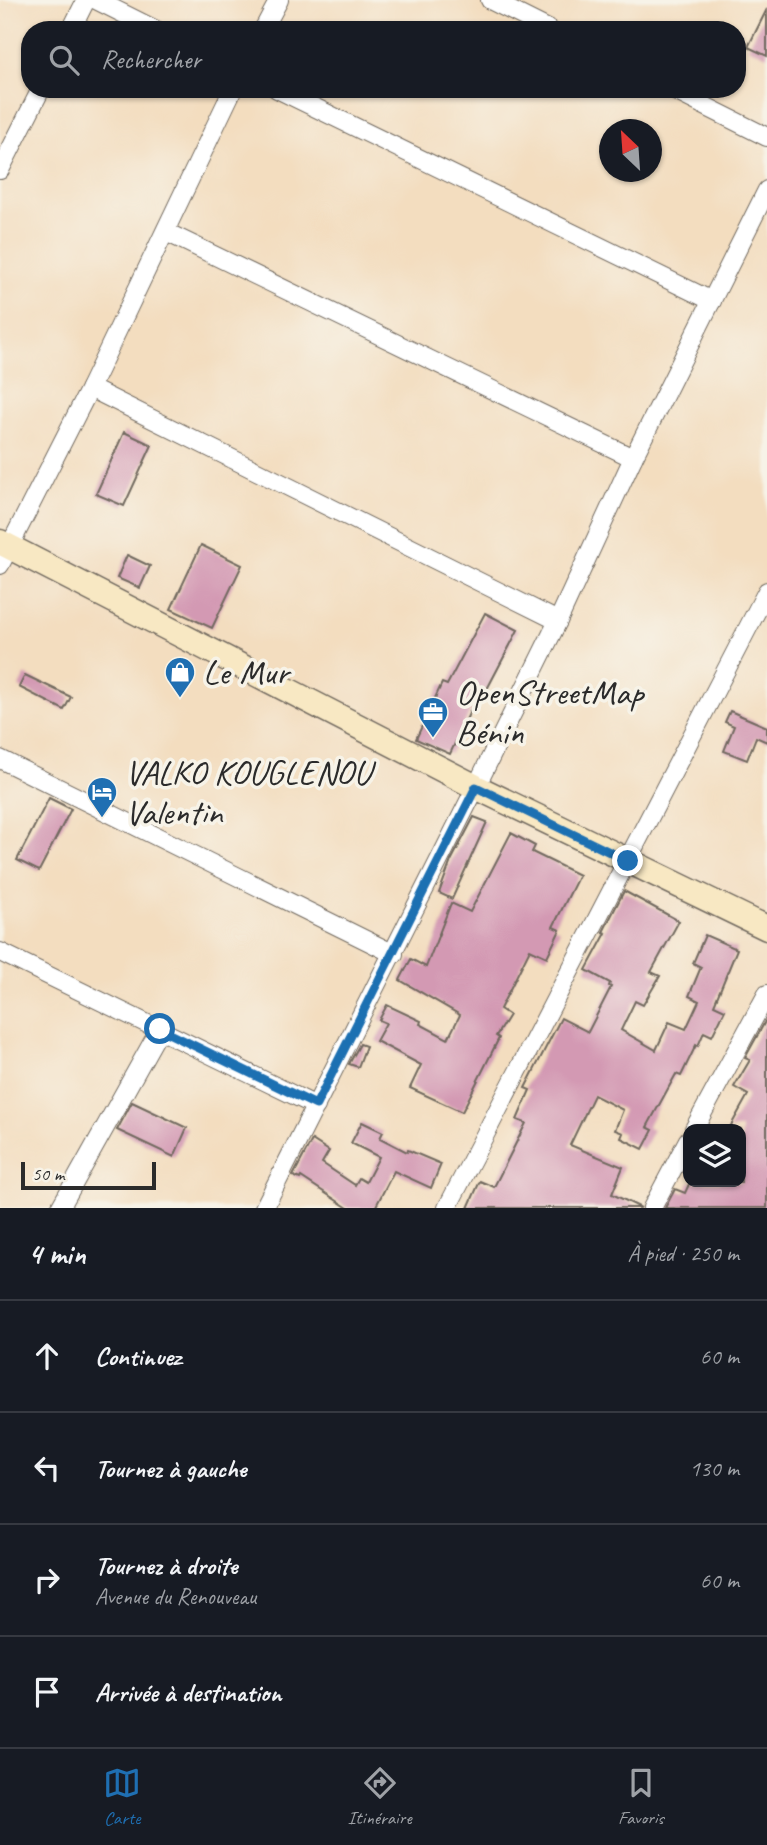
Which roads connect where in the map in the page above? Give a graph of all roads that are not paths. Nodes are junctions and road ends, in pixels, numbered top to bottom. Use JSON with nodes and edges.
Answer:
{"nodes":[{"id":1,"x":86,"y":0,"type":"edge"},
{"id":2,"x":96,"y":0,"type":"edge"},
{"id":3,"x":279,"y":0,"type":"edge"},
{"id":4,"x":489,"y":0,"type":"edge"},
{"id":5,"x":76,"y":21,"type":"edge"},
{"id":6,"x":138,"y":21,"type":"edge"},
{"id":7,"x":268,"y":21,"type":"edge"},
{"id":8,"x":532,"y":21,"type":"edge"},
{"id":9,"x":36,"y":98,"type":"edge"},
{"id":10,"x":229,"y":98,"type":"edge"},
{"id":11,"x":295,"y":98,"type":"edge"},
{"id":12,"x":689,"y":98,"type":"edge"},
{"id":13,"x":767,"y":137,"type":"edge"},
{"id":14,"x":0,"y":170,"type":"edge"},
{"id":15,"x":767,"y":190,"type":"edge"},
{"id":16,"x":166,"y":232,"type":"junction"},
{"id":17,"x":712,"y":301,"type":"junction"},
{"id":18,"x":90,"y":388,"type":"junction"},
{"id":19,"x":633,"y":458,"type":"junction"},
{"id":20,"x":3,"y":551,"type":"edge"},
{"id":21,"x":767,"y":590,"type":"edge"},
{"id":22,"x":558,"y":621,"type":"junction"},
{"id":23,"x":0,"y":759,"type":"edge"},
{"id":24,"x":476,"y":787,"type":"junction"},
{"id":25,"x":628,"y":861,"type":"junction"},
{"id":26,"x":767,"y":928,"type":"edge"},
{"id":27,"x":394,"y":954,"type":"junction"},
{"id":28,"x":2,"y":958,"type":"edge"},
{"id":29,"x":767,"y":994,"type":"edge"},
{"id":30,"x":160,"y":1029,"type":"junction"},
{"id":31,"x":316,"y":1105,"type":"junction"},
{"id":32,"x":697,"y":1124,"type":"edge"},
{"id":33,"x":683,"y":1149,"type":"edge"},
{"id":34,"x":60,"y":1208,"type":"edge"},
{"id":35,"x":264,"y":1208,"type":"edge"},
{"id":36,"x":447,"y":1208,"type":"edge"},
{"id":37,"x":652,"y":1208,"type":"edge"}],
"edges":[{"from":1,"to":5,"type":"street"},
{"from":2,"to":6,"type":"street"},
{"from":3,"to":7,"type":"street"},
{"from":4,"to":8,"type":"street"},
{"from":9,"to":14,"type":"street"},
{"from":10,"to":16,"type":"street"},
{"from":11,"to":17,"type":"street"},
{"from":12,"to":13,"type":"street"},
{"from":15,"to":17,"type":"street"},
{"from":16,"to":18,"type":"street"},
{"from":16,"to":19,"type":"street"},
{"from":17,"to":19,"type":"street"},
{"from":18,"to":20,"type":"street"},
{"from":18,"to":22,"type":"street"},
{"from":19,"to":22,"type":"street"},
{"from":20,"to":24,"type":"main road"},
{"from":21,"to":25,"type":"street"},
{"from":22,"to":24,"type":"street"},
{"from":23,"to":27,"type":"street"},
{"from":24,"to":25,"type":"main road"},
{"from":24,"to":27,"type":"street"},
{"from":25,"to":26,"type":"main road"},
{"from":25,"to":36,"type":"street"},
{"from":27,"to":31,"type":"street"},
{"from":28,"to":30,"type":"street"},
{"from":29,"to":32,"type":"street"},
{"from":30,"to":31,"type":"street"},
{"from":30,"to":34,"type":"street"},
{"from":31,"to":35,"type":"street"},
{"from":33,"to":37,"type":"street"}]}
